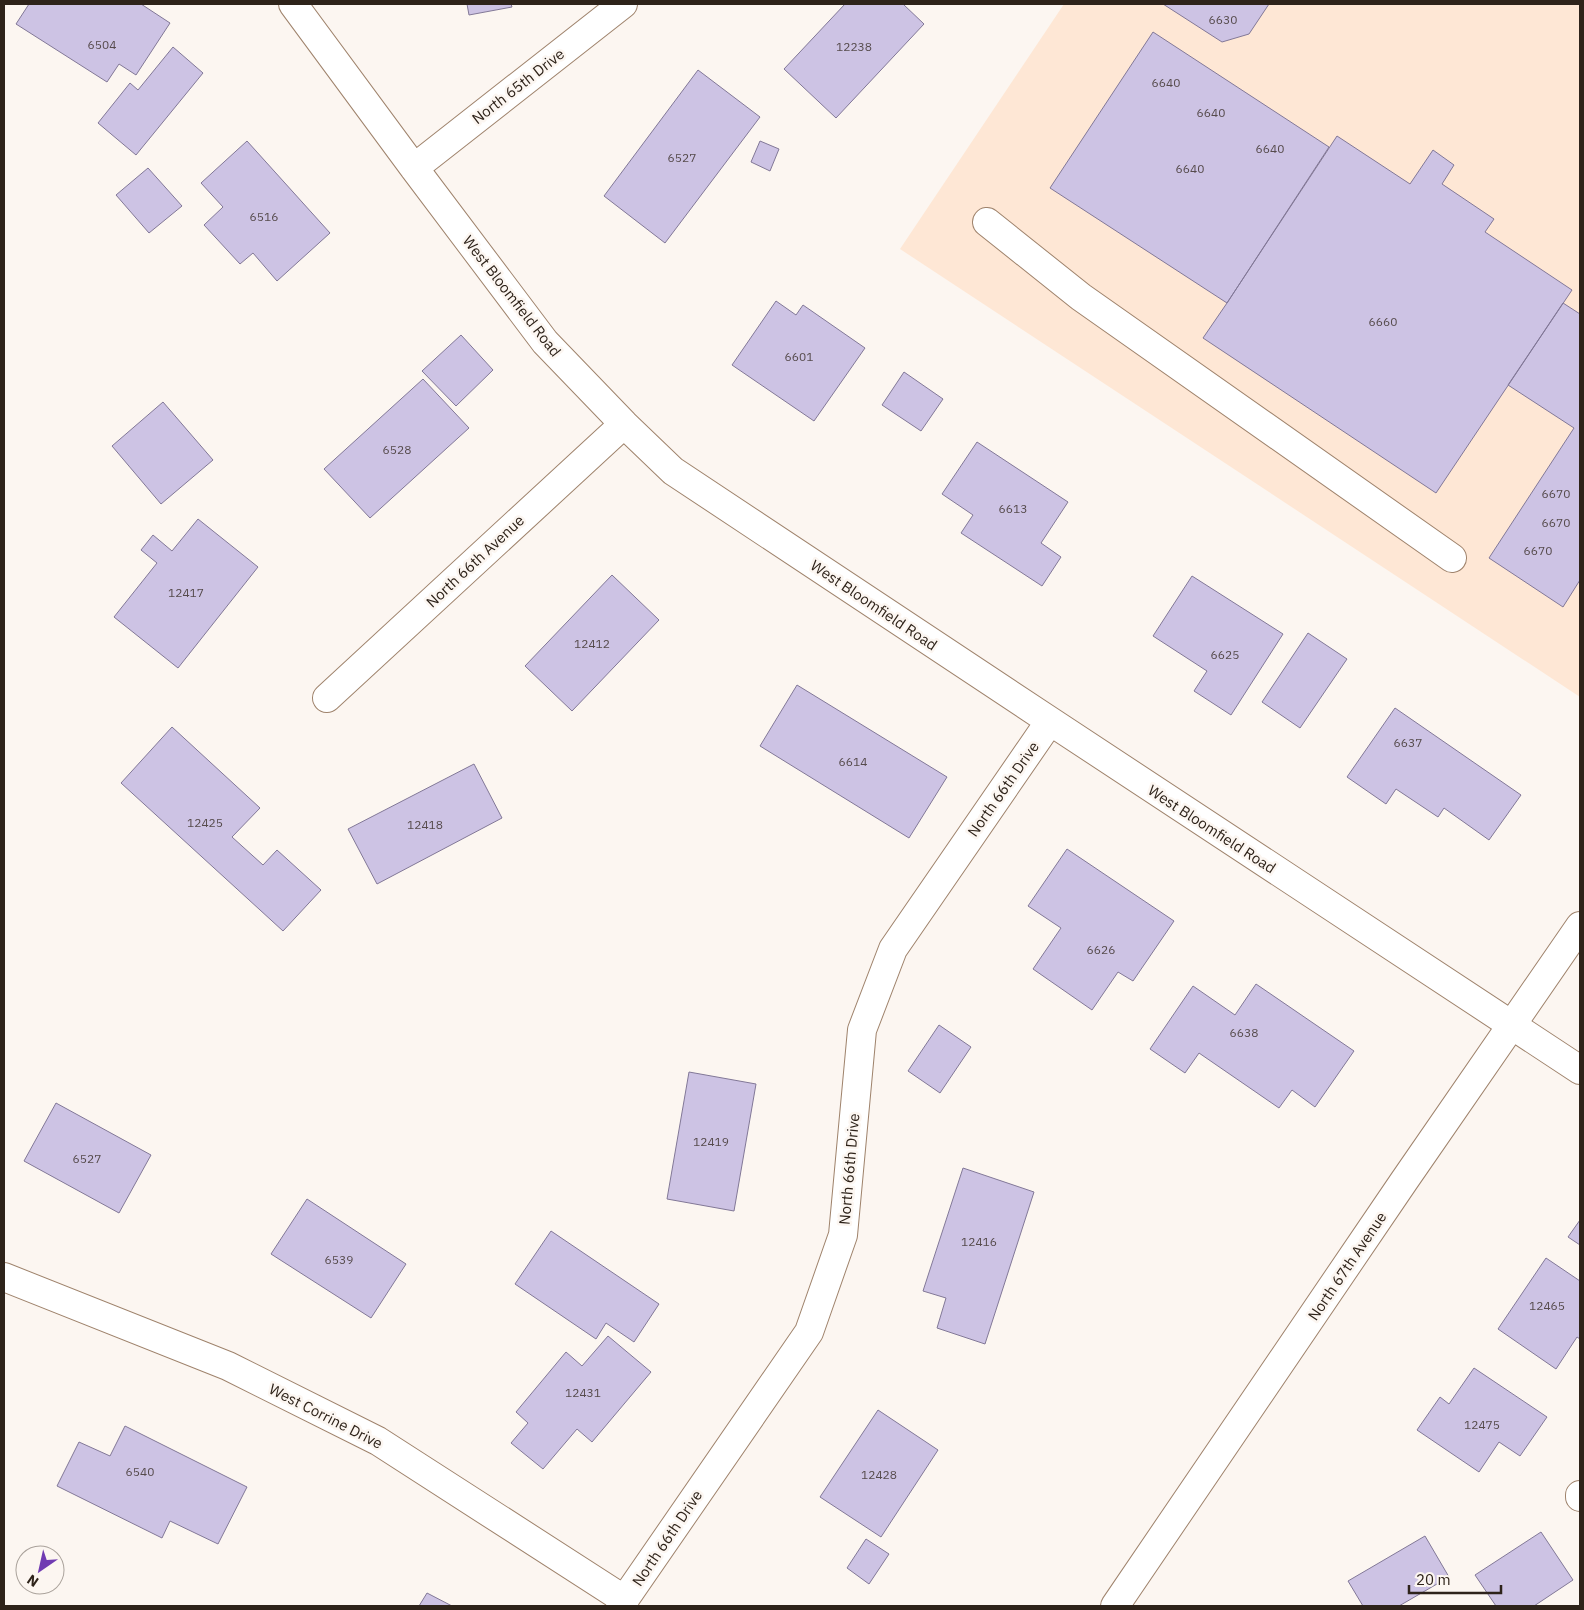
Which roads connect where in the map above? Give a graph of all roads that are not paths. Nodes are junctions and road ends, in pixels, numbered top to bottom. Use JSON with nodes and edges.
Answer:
{"nodes":[{"id":1,"x":293,"y":4,"type":"edge"},
{"id":2,"x":623,"y":4,"type":"edge"},
{"id":3,"x":414,"y":168,"type":"junction"},
{"id":4,"x":987,"y":222,"type":"dead end"},
{"id":5,"x":624,"y":424,"type":"junction"},
{"id":6,"x":1452,"y":558,"type":"dead end"},
{"id":7,"x":327,"y":698,"type":"dead end"},
{"id":8,"x":1050,"y":721,"type":"junction"},
{"id":9,"x":1580,"y":926,"type":"edge"},
{"id":10,"x":1511,"y":1026,"type":"junction"},
{"id":11,"x":1580,"y":1070,"type":"edge"},
{"id":12,"x":4,"y":1276,"type":"edge"},
{"id":13,"x":623,"y":1603,"type":"edge"},
{"id":14,"x":1115,"y":1606,"type":"edge"}],
"edges":[{"from":1,"to":3,"type":"street","name":"West Bloomfield Road"},
{"from":2,"to":3,"type":"street","name":"North 65th Drive"},
{"from":3,"to":5,"type":"street","name":"West Bloomfield Road"},
{"from":4,"to":6,"type":"street"},
{"from":5,"to":7,"type":"street","name":"North 66th Avenue"},
{"from":5,"to":8,"type":"street","name":"West Bloomfield Road"},
{"from":8,"to":10,"type":"street","name":"West Bloomfield Road"},
{"from":8,"to":13,"type":"street","name":"North 66th Drive"},
{"from":9,"to":10,"type":"street","name":"North 67th Avenue"},
{"from":10,"to":11,"type":"street","name":"West Bloomfield Road"},
{"from":10,"to":14,"type":"street","name":"North 67th Avenue"},
{"from":12,"to":13,"type":"street","name":"West Corrine Drive"}]}
